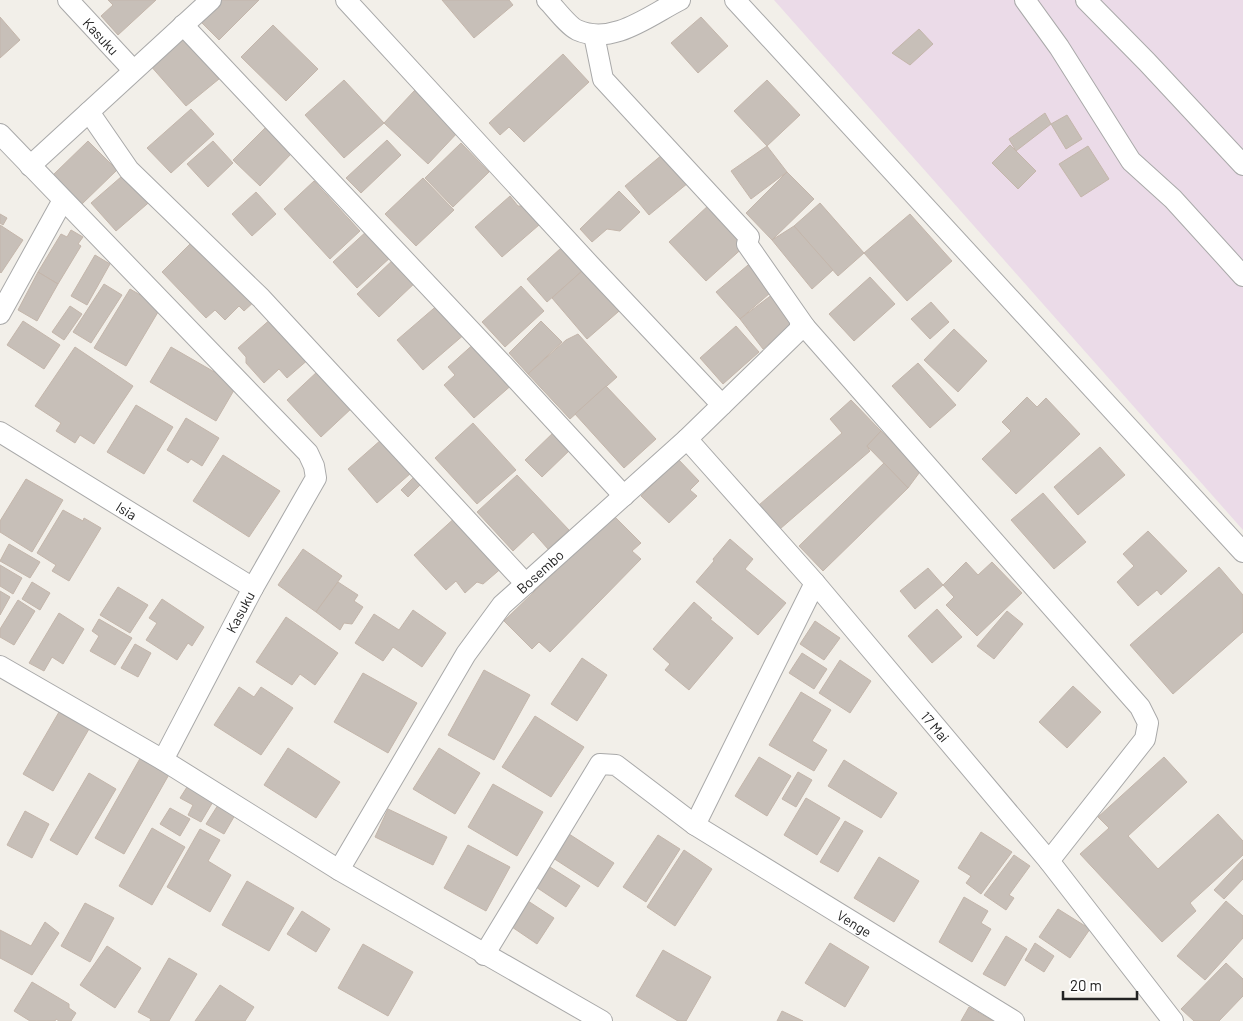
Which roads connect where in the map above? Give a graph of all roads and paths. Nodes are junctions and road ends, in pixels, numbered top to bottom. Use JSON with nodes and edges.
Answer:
{"nodes":[{"id":1,"x":68,"y":0,"type":"edge"},
{"id":2,"x":211,"y":0,"type":"edge"},
{"id":3,"x":346,"y":0,"type":"edge"},
{"id":4,"x":547,"y":0,"type":"edge"},
{"id":5,"x":680,"y":0,"type":"edge"},
{"id":6,"x":735,"y":0,"type":"edge"},
{"id":7,"x":1025,"y":0,"type":"edge"},
{"id":8,"x":1086,"y":0,"type":"edge"},
{"id":9,"x":183,"y":24,"type":"junction"},
{"id":10,"x":594,"y":35,"type":"junction"},
{"id":11,"x":133,"y":70,"type":"junction"},
{"id":12,"x":89,"y":112,"type":"junction"},
{"id":13,"x":0,"y":134,"type":"edge"},
{"id":14,"x":1243,"y":165,"type":"edge"},
{"id":15,"x":30,"y":166,"type":"junction"},
{"id":16,"x":63,"y":200,"type":"junction"},
{"id":17,"x":1243,"y":276,"type":"edge"},
{"id":18,"x":0,"y":314,"type":"edge"},
{"id":19,"x":803,"y":326,"type":"junction"},
{"id":20,"x":722,"y":405,"type":"junction"},
{"id":21,"x":0,"y":432,"type":"edge"},
{"id":22,"x":687,"y":439,"type":"junction"},
{"id":23,"x":624,"y":496,"type":"junction"},
{"id":24,"x":1243,"y":552,"type":"edge"},
{"id":25,"x":815,"y":583,"type":"junction"},
{"id":26,"x":526,"y":584,"type":"junction"},
{"id":27,"x":253,"y":588,"type":"junction"},
{"id":28,"x":0,"y":666,"type":"edge"},
{"id":29,"x":163,"y":760,"type":"junction"},
{"id":30,"x":695,"y":825,"type":"junction"},
{"id":31,"x":1049,"y":861,"type":"junction"},
{"id":32,"x":340,"y":870,"type":"junction"},
{"id":33,"x":484,"y":954,"type":"junction"},
{"id":34,"x":602,"y":1021,"type":"edge"},
{"id":35,"x":1014,"y":1021,"type":"edge"},
{"id":36,"x":1173,"y":1021,"type":"edge"}],
"edges":[{"from":1,"to":11,"type":"street","name":"Kasuku"},
{"from":2,"to":9,"type":"street"},
{"from":3,"to":20,"type":"street"},
{"from":4,"to":10,"type":"street"},
{"from":5,"to":10,"type":"street"},
{"from":6,"to":24,"type":"street"},
{"from":7,"to":17,"type":"street"},
{"from":8,"to":14,"type":"street"},
{"from":9,"to":11,"type":"street"},
{"from":9,"to":23,"type":"street"},
{"from":10,"to":19,"type":"street"},
{"from":11,"to":12,"type":"street"},
{"from":12,"to":15,"type":"street"},
{"from":12,"to":26,"type":"street"},
{"from":13,"to":15,"type":"street"},
{"from":15,"to":16,"type":"street"},
{"from":16,"to":18,"type":"street"},
{"from":16,"to":27,"type":"street","name":"Kasuku"},
{"from":19,"to":20,"type":"street","name":"Bosembo"},
{"from":19,"to":31,"type":"street"},
{"from":20,"to":22,"type":"street","name":"Bosembo"},
{"from":21,"to":27,"type":"street","name":"Isia"},
{"from":22,"to":23,"type":"street","name":"Bosembo"},
{"from":22,"to":25,"type":"street","name":"17 Mai"},
{"from":23,"to":26,"type":"street","name":"Bosembo"},
{"from":25,"to":30,"type":"street"},
{"from":25,"to":31,"type":"street","name":"17 Mai"},
{"from":26,"to":32,"type":"street","name":"Bosembo"},
{"from":27,"to":29,"type":"street","name":"Kasuku"},
{"from":28,"to":29,"type":"street"},
{"from":29,"to":32,"type":"street"},
{"from":30,"to":33,"type":"street","name":"Venge"},
{"from":30,"to":35,"type":"street","name":"Venge"},
{"from":31,"to":36,"type":"street","name":"17 Mai"},
{"from":32,"to":33,"type":"street"},
{"from":33,"to":34,"type":"street"}]}
